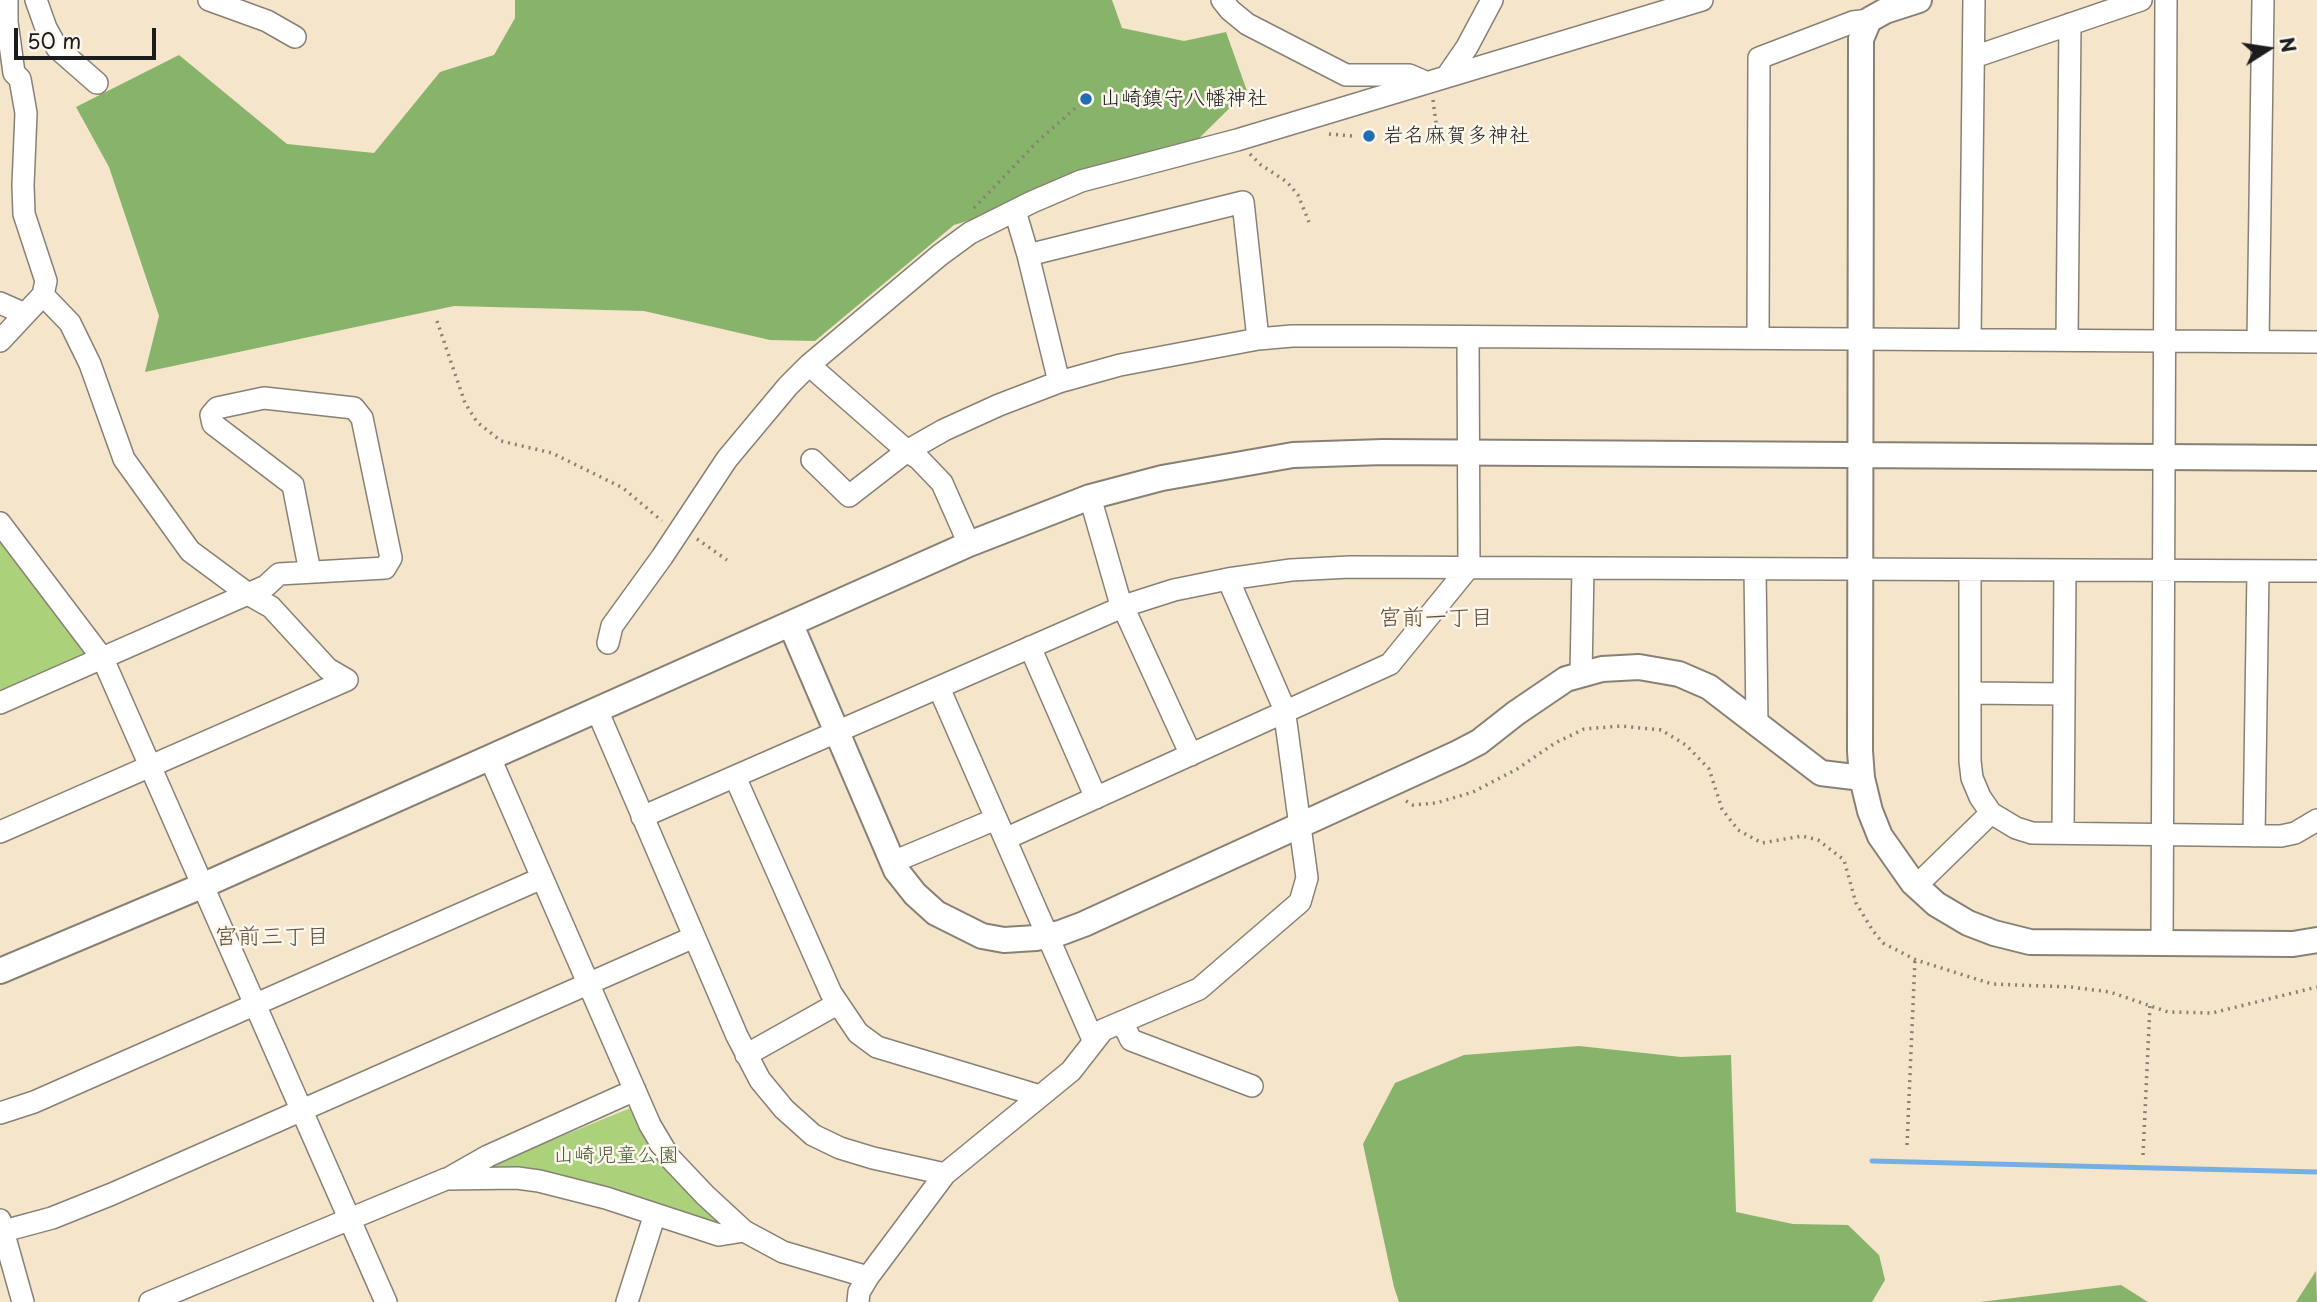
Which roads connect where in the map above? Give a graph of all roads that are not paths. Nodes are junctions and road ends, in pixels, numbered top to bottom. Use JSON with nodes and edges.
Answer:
{"nodes":[{"id":1,"x":6,"y":0,"type":"edge"},
{"id":2,"x":36,"y":0,"type":"edge"},
{"id":3,"x":209,"y":0,"type":"edge"},
{"id":4,"x":1222,"y":0,"type":"edge"},
{"id":5,"x":1492,"y":0,"type":"edge"},
{"id":6,"x":1702,"y":0,"type":"edge"},
{"id":7,"x":1919,"y":0,"type":"edge"},
{"id":8,"x":1974,"y":0,"type":"edge"},
{"id":9,"x":2141,"y":0,"type":"edge"},
{"id":10,"x":2166,"y":0,"type":"edge"},
{"id":11,"x":2263,"y":0,"type":"edge"},
{"id":12,"x":1869,"y":20,"type":"junction"},
{"id":13,"x":2070,"y":24,"type":"junction"},
{"id":14,"x":295,"y":37,"type":"dead end"},
{"id":15,"x":1974,"y":57,"type":"junction"},
{"id":16,"x":7,"y":75,"type":"edge"},
{"id":17,"x":1434,"y":79,"type":"junction"},
{"id":18,"x":97,"y":83,"type":"dead end"},
{"id":19,"x":1015,"y":211,"type":"junction"},
{"id":20,"x":1028,"y":256,"type":"junction"},
{"id":21,"x":43,"y":295,"type":"junction"},
{"id":22,"x":0,"y":303,"type":"edge"},
{"id":23,"x":25,"y":314,"type":"junction"},
{"id":24,"x":1468,"y":337,"type":"junction"},
{"id":25,"x":1758,"y":338,"type":"junction"},
{"id":26,"x":1258,"y":339,"type":"junction"},
{"id":27,"x":1861,"y":339,"type":"junction"},
{"id":28,"x":1970,"y":340,"type":"junction"},
{"id":29,"x":2067,"y":340,"type":"junction"},
{"id":30,"x":0,"y":341,"type":"edge"},
{"id":31,"x":2165,"y":341,"type":"junction"},
{"id":32,"x":2258,"y":341,"type":"junction"},
{"id":33,"x":2317,"y":342,"type":"edge"},
{"id":34,"x":809,"y":365,"type":"junction"},
{"id":35,"x":1059,"y":382,"type":"junction"},
{"id":36,"x":907,"y":451,"type":"junction"},
{"id":37,"x":1469,"y":453,"type":"junction"},
{"id":38,"x":1861,"y":456,"type":"junction"},
{"id":39,"x":2164,"y":457,"type":"junction"},
{"id":40,"x":2317,"y":458,"type":"edge"},
{"id":41,"x":812,"y":460,"type":"dead end"},
{"id":42,"x":1090,"y":497,"type":"junction"},
{"id":43,"x":0,"y":523,"type":"edge"},
{"id":44,"x":969,"y":544,"type":"junction"},
{"id":45,"x":1469,"y":567,"type":"junction"},
{"id":46,"x":1583,"y":568,"type":"junction"},
{"id":47,"x":1755,"y":569,"type":"junction"},
{"id":48,"x":1861,"y":569,"type":"junction"},
{"id":49,"x":1970,"y":570,"type":"junction"},
{"id":50,"x":2065,"y":570,"type":"junction"},
{"id":51,"x":2164,"y":571,"type":"junction"},
{"id":52,"x":2258,"y":571,"type":"junction"},
{"id":53,"x":2317,"y":571,"type":"edge"},
{"id":54,"x":310,"y":572,"type":"junction"},
{"id":55,"x":1228,"y":579,"type":"junction"},
{"id":56,"x":248,"y":594,"type":"junction"},
{"id":57,"x":1122,"y":607,"type":"junction"},
{"id":58,"x":791,"y":625,"type":"junction"},
{"id":59,"x":608,"y":643,"type":"dead end"},
{"id":60,"x":1030,"y":648,"type":"junction"},
{"id":61,"x":103,"y":659,"type":"junction"},
{"id":62,"x":1581,"y":675,"type":"junction"},
{"id":63,"x":939,"y":688,"type":"junction"},
{"id":64,"x":1970,"y":693,"type":"junction"},
{"id":65,"x":2064,"y":694,"type":"junction"},
{"id":66,"x":0,"y":703,"type":"edge"},
{"id":67,"x":597,"y":710,"type":"junction"},
{"id":68,"x":1284,"y":712,"type":"junction"},
{"id":69,"x":1757,"y":724,"type":"junction"},
{"id":70,"x":837,"y":732,"type":"junction"},
{"id":71,"x":1191,"y":755,"type":"junction"},
{"id":72,"x":490,"y":758,"type":"junction"},
{"id":73,"x":151,"y":766,"type":"junction"},
{"id":74,"x":735,"y":777,"type":"junction"},
{"id":75,"x":1862,"y":778,"type":"junction"},
{"id":76,"x":1096,"y":797,"type":"junction"},
{"id":77,"x":1991,"y":813,"type":"junction"},
{"id":78,"x":642,"y":817,"type":"junction"},
{"id":79,"x":996,"y":819,"type":"junction"},
{"id":80,"x":2317,"y":820,"type":"edge"},
{"id":81,"x":1300,"y":825,"type":"junction"},
{"id":82,"x":0,"y":832,"type":"edge"},
{"id":83,"x":2063,"y":833,"type":"junction"},
{"id":84,"x":2162,"y":835,"type":"junction"},
{"id":85,"x":2254,"y":836,"type":"junction"},
{"id":86,"x":1005,"y":839,"type":"junction"},
{"id":87,"x":893,"y":862,"type":"junction"},
{"id":88,"x":542,"y":878,"type":"junction"},
{"id":89,"x":204,"y":885,"type":"junction"},
{"id":90,"x":1916,"y":886,"type":"junction"},
{"id":91,"x":1047,"y":936,"type":"junction"},
{"id":92,"x":694,"y":937,"type":"junction"},
{"id":93,"x":2317,"y":940,"type":"edge"},
{"id":94,"x":2162,"y":943,"type":"junction"},
{"id":95,"x":0,"y":971,"type":"edge"},
{"id":96,"x":588,"y":984,"type":"junction"},
{"id":97,"x":256,"y":1004,"type":"junction"},
{"id":98,"x":837,"y":1004,"type":"junction"},
{"id":99,"x":1122,"y":1022,"type":"junction"},
{"id":100,"x":1094,"y":1042,"type":"junction"},
{"id":101,"x":746,"y":1055,"type":"junction"},
{"id":102,"x":1252,"y":1086,"type":"dead end"},
{"id":103,"x":635,"y":1090,"type":"junction"},
{"id":104,"x":1040,"y":1096,"type":"junction"},
{"id":105,"x":302,"y":1110,"type":"junction"},
{"id":106,"x":0,"y":1113,"type":"edge"},
{"id":107,"x":945,"y":1174,"type":"junction"},
{"id":108,"x":446,"y":1179,"type":"junction"},
{"id":109,"x":655,"y":1214,"type":"junction"},
{"id":110,"x":350,"y":1219,"type":"junction"},
{"id":111,"x":1,"y":1227,"type":"edge"},
{"id":112,"x":744,"y":1231,"type":"junction"},
{"id":113,"x":868,"y":1277,"type":"junction"},
{"id":114,"x":23,"y":1302,"type":"edge"},
{"id":115,"x":150,"y":1302,"type":"edge"},
{"id":116,"x":386,"y":1302,"type":"edge"},
{"id":117,"x":626,"y":1302,"type":"edge"},
{"id":118,"x":858,"y":1302,"type":"edge"}],
"edges":[{"from":1,"to":16,"type":"street"},
{"from":2,"to":18,"type":"street"},
{"from":3,"to":14,"type":"street"},
{"from":4,"to":17,"type":"street"},
{"from":5,"to":17,"type":"street"},
{"from":6,"to":17,"type":"street"},
{"from":7,"to":12,"type":"street"},
{"from":8,"to":15,"type":"street"},
{"from":9,"to":13,"type":"street"},
{"from":10,"to":31,"type":"street"},
{"from":11,"to":32,"type":"street"},
{"from":12,"to":25,"type":"street"},
{"from":12,"to":27,"type":"street"},
{"from":13,"to":15,"type":"street"},
{"from":13,"to":29,"type":"street"},
{"from":15,"to":28,"type":"street"},
{"from":16,"to":21,"type":"street"},
{"from":17,"to":19,"type":"street"},
{"from":19,"to":20,"type":"street"},
{"from":19,"to":34,"type":"street"},
{"from":20,"to":26,"type":"street"},
{"from":20,"to":35,"type":"street"},
{"from":21,"to":23,"type":"street"},
{"from":21,"to":56,"type":"street"},
{"from":22,"to":23,"type":"street"},
{"from":23,"to":30,"type":"street"},
{"from":24,"to":25,"type":"street"},
{"from":24,"to":26,"type":"street"},
{"from":24,"to":37,"type":"street"},
{"from":25,"to":27,"type":"street"},
{"from":26,"to":35,"type":"street"},
{"from":27,"to":28,"type":"street"},
{"from":27,"to":38,"type":"street"},
{"from":28,"to":29,"type":"street"},
{"from":29,"to":31,"type":"street"},
{"from":31,"to":32,"type":"street"},
{"from":31,"to":39,"type":"street"},
{"from":32,"to":33,"type":"street"},
{"from":34,"to":36,"type":"street"},
{"from":34,"to":59,"type":"street"},
{"from":35,"to":36,"type":"street"},
{"from":36,"to":41,"type":"street"},
{"from":36,"to":44,"type":"street"},
{"from":37,"to":38,"type":"street"},
{"from":37,"to":42,"type":"street"},
{"from":37,"to":45,"type":"street"},
{"from":38,"to":39,"type":"street"},
{"from":38,"to":48,"type":"street"},
{"from":39,"to":40,"type":"street"},
{"from":39,"to":51,"type":"street"},
{"from":42,"to":44,"type":"street"},
{"from":42,"to":57,"type":"street"},
{"from":43,"to":61,"type":"street"},
{"from":44,"to":58,"type":"street"},
{"from":45,"to":46,"type":"street"},
{"from":45,"to":55,"type":"street"},
{"from":45,"to":68,"type":"street"},
{"from":46,"to":47,"type":"street"},
{"from":46,"to":62,"type":"street"},
{"from":47,"to":48,"type":"street"},
{"from":47,"to":69,"type":"street"},
{"from":48,"to":49,"type":"street"},
{"from":48,"to":75,"type":"street"},
{"from":49,"to":50,"type":"street"},
{"from":49,"to":64,"type":"street"},
{"from":50,"to":51,"type":"street"},
{"from":50,"to":65,"type":"street"},
{"from":51,"to":52,"type":"street"},
{"from":51,"to":84,"type":"street"},
{"from":52,"to":53,"type":"street"},
{"from":52,"to":85,"type":"street"},
{"from":54,"to":54,"type":"street"},
{"from":54,"to":56,"type":"street"},
{"from":55,"to":57,"type":"street"},
{"from":55,"to":68,"type":"street"},
{"from":56,"to":61,"type":"street"},
{"from":56,"to":73,"type":"street"},
{"from":57,"to":60,"type":"street"},
{"from":57,"to":71,"type":"street"},
{"from":58,"to":67,"type":"street"},
{"from":58,"to":70,"type":"street"},
{"from":60,"to":63,"type":"street"},
{"from":60,"to":76,"type":"street"},
{"from":61,"to":66,"type":"street"},
{"from":61,"to":73,"type":"street"},
{"from":62,"to":69,"type":"street"},
{"from":62,"to":81,"type":"street"},
{"from":63,"to":70,"type":"street"},
{"from":63,"to":79,"type":"street"},
{"from":64,"to":65,"type":"street"},
{"from":64,"to":77,"type":"street"},
{"from":65,"to":83,"type":"street"},
{"from":67,"to":72,"type":"street"},
{"from":67,"to":78,"type":"street"},
{"from":68,"to":71,"type":"street"},
{"from":68,"to":81,"type":"street"},
{"from":69,"to":75,"type":"street"},
{"from":70,"to":74,"type":"street"},
{"from":70,"to":87,"type":"street"},
{"from":71,"to":76,"type":"street"},
{"from":72,"to":88,"type":"street"},
{"from":72,"to":89,"type":"street"},
{"from":73,"to":82,"type":"street"},
{"from":73,"to":89,"type":"street"},
{"from":74,"to":78,"type":"street"},
{"from":74,"to":98,"type":"street"},
{"from":75,"to":90,"type":"street"},
{"from":76,"to":86,"type":"street"},
{"from":77,"to":83,"type":"street"},
{"from":77,"to":90,"type":"street"},
{"from":78,"to":92,"type":"street"},
{"from":79,"to":86,"type":"street"},
{"from":79,"to":87,"type":"street"},
{"from":80,"to":85,"type":"street"},
{"from":81,"to":91,"type":"street"},
{"from":81,"to":99,"type":"street"},
{"from":83,"to":84,"type":"street"},
{"from":84,"to":85,"type":"street"},
{"from":84,"to":94,"type":"street"},
{"from":86,"to":91,"type":"street"},
{"from":87,"to":91,"type":"street"},
{"from":88,"to":96,"type":"street"},
{"from":88,"to":97,"type":"street"},
{"from":89,"to":95,"type":"street"},
{"from":89,"to":97,"type":"street"},
{"from":90,"to":94,"type":"street"},
{"from":91,"to":100,"type":"street"},
{"from":92,"to":96,"type":"street"},
{"from":92,"to":101,"type":"street"},
{"from":93,"to":94,"type":"street"},
{"from":96,"to":103,"type":"street"},
{"from":96,"to":105,"type":"street"},
{"from":97,"to":105,"type":"street"},
{"from":97,"to":106,"type":"street"},
{"from":98,"to":101,"type":"street"},
{"from":98,"to":104,"type":"street"},
{"from":99,"to":100,"type":"street"},
{"from":99,"to":102,"type":"street"},
{"from":100,"to":104,"type":"street"},
{"from":101,"to":107,"type":"street"},
{"from":103,"to":108,"type":"street"},
{"from":103,"to":112,"type":"street"},
{"from":104,"to":107,"type":"street"},
{"from":105,"to":110,"type":"street"},
{"from":105,"to":111,"type":"street"},
{"from":107,"to":113,"type":"street"},
{"from":108,"to":109,"type":"street"},
{"from":108,"to":110,"type":"street"},
{"from":109,"to":112,"type":"street"},
{"from":109,"to":117,"type":"street"},
{"from":110,"to":115,"type":"street"},
{"from":110,"to":116,"type":"street"},
{"from":111,"to":114,"type":"street"},
{"from":112,"to":113,"type":"street"},
{"from":113,"to":118,"type":"street"}]}
